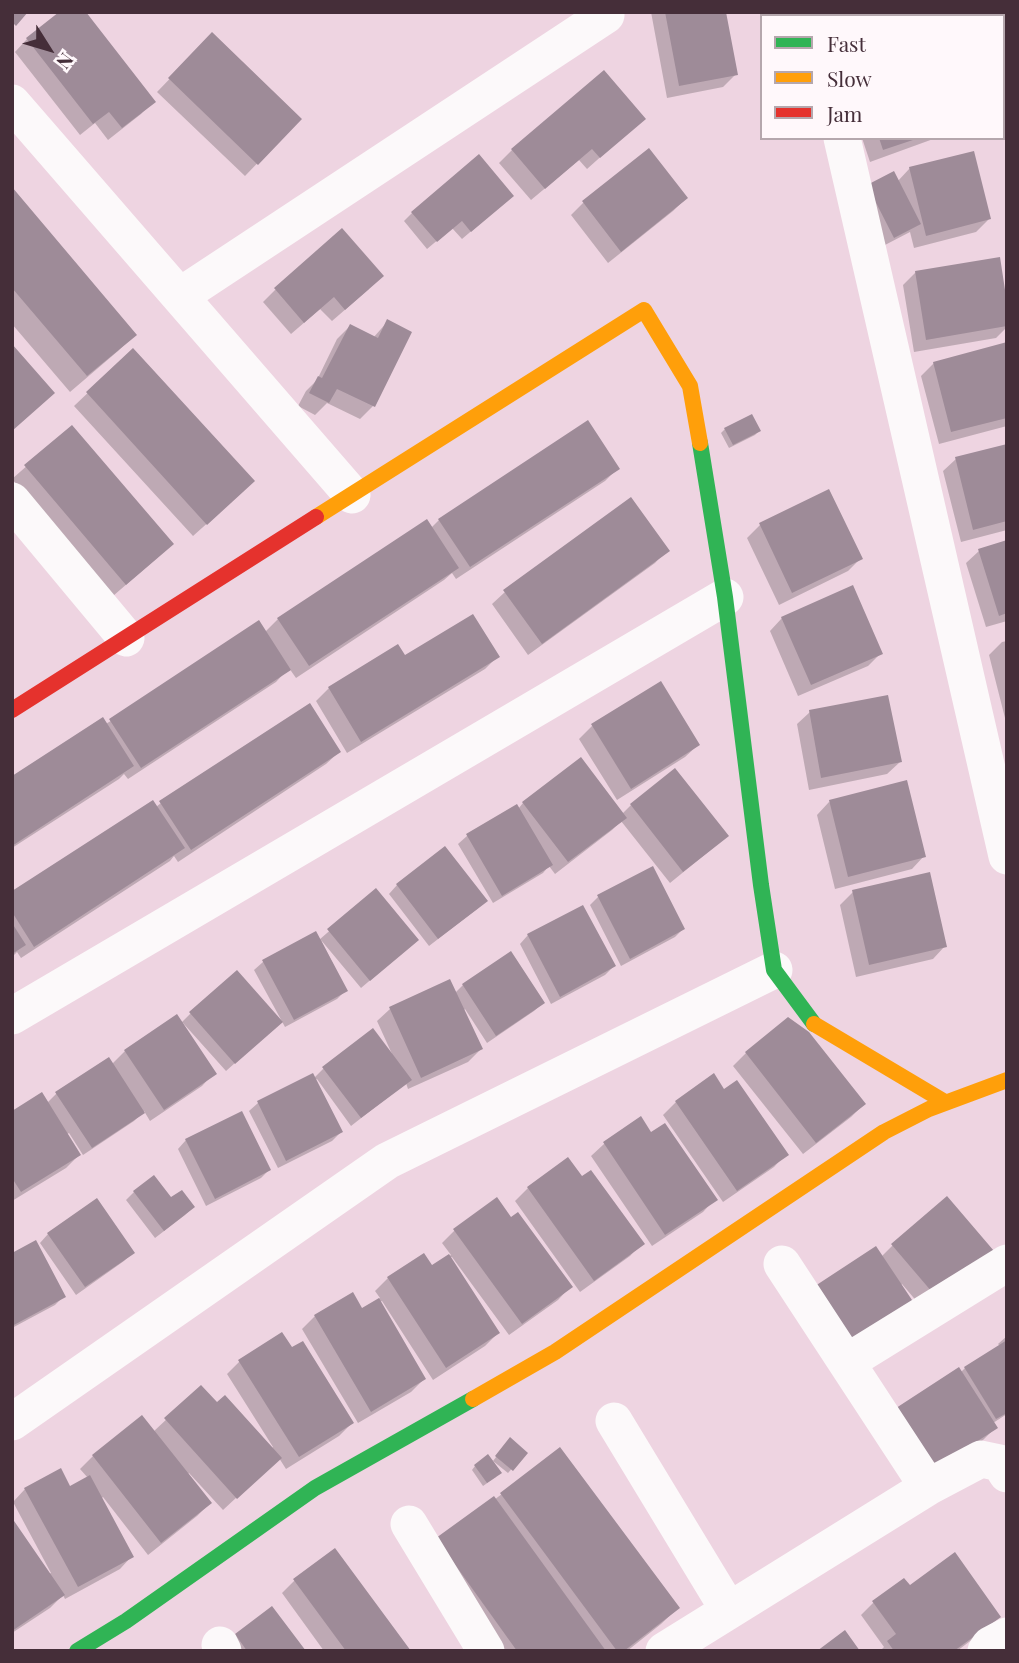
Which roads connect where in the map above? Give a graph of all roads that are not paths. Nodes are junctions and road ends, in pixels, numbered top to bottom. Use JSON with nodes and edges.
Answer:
{"nodes":[{"id":1,"x":606,"y":12,"type":"edge"},
{"id":2,"x":12,"y":103,"type":"edge"},
{"id":3,"x":842,"y":140,"type":"edge"},
{"id":4,"x":180,"y":296,"type":"junction"},
{"id":5,"x":352,"y":495,"type":"junction"},
{"id":6,"x":12,"y":501,"type":"edge"},
{"id":7,"x":725,"y":597,"type":"junction"},
{"id":8,"x":126,"y":638,"type":"junction"},
{"id":9,"x":12,"y":710,"type":"edge"},
{"id":10,"x":1007,"y":856,"type":"edge"},
{"id":11,"x":774,"y":970,"type":"junction"},
{"id":12,"x":12,"y":1016,"type":"edge"},
{"id":13,"x":1007,"y":1080,"type":"edge"},
{"id":14,"x":945,"y":1102,"type":"junction"},
{"id":15,"x":1007,"y":1263,"type":"edge"},
{"id":16,"x":782,"y":1264,"type":"dead end"},
{"id":17,"x":847,"y":1362,"type":"junction"},
{"id":18,"x":12,"y":1422,"type":"edge"},
{"id":19,"x":614,"y":1422,"type":"dead end"},
{"id":20,"x":1007,"y":1474,"type":"edge"},
{"id":21,"x":928,"y":1487,"type":"junction"},
{"id":22,"x":409,"y":1524,"type":"dead end"},
{"id":23,"x":728,"y":1609,"type":"junction"},
{"id":24,"x":1007,"y":1636,"type":"edge"},
{"id":25,"x":77,"y":1651,"type":"edge"},
{"id":26,"x":486,"y":1651,"type":"edge"},
{"id":27,"x":664,"y":1651,"type":"edge"},
{"id":28,"x":986,"y":1651,"type":"edge"}],
"edges":[{"from":1,"to":4,"type":"street"},
{"from":2,"to":4,"type":"street"},
{"from":3,"to":10,"type":"street"},
{"from":4,"to":5,"type":"street"},
{"from":5,"to":7,"type":"street"},
{"from":5,"to":8,"type":"street"},
{"from":6,"to":8,"type":"street"},
{"from":7,"to":11,"type":"street"},
{"from":7,"to":12,"type":"street"},
{"from":8,"to":9,"type":"street"},
{"from":11,"to":14,"type":"street"},
{"from":11,"to":18,"type":"street"},
{"from":13,"to":14,"type":"street"},
{"from":14,"to":25,"type":"street"},
{"from":15,"to":17,"type":"street"},
{"from":16,"to":17,"type":"street"},
{"from":17,"to":21,"type":"street"},
{"from":19,"to":23,"type":"street"},
{"from":20,"to":21,"type":"street"},
{"from":21,"to":23,"type":"street"},
{"from":22,"to":26,"type":"street"},
{"from":23,"to":27,"type":"street"},
{"from":24,"to":28,"type":"street"}]}
